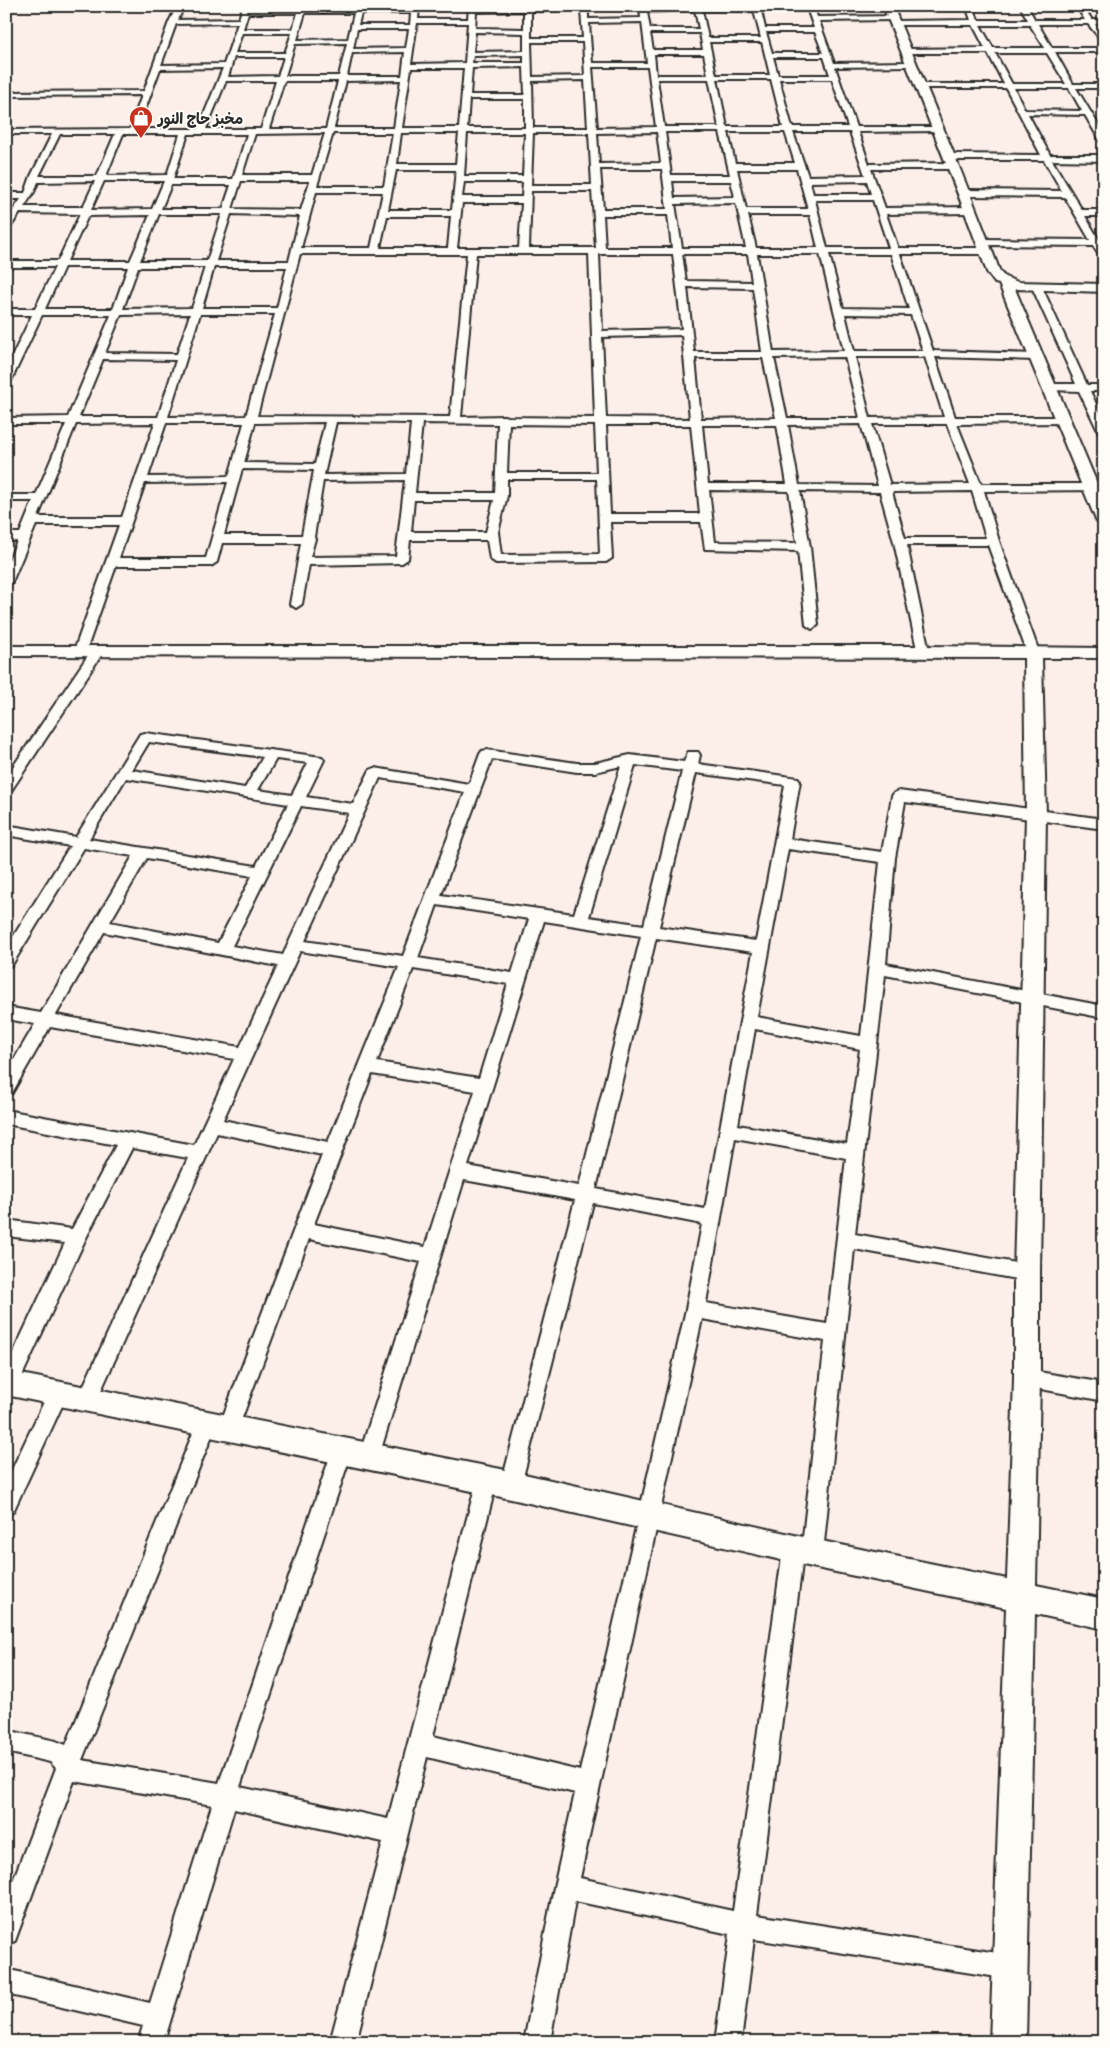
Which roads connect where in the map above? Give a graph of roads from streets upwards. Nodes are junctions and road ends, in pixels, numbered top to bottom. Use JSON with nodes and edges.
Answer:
{"nodes":[{"id":1,"x":181,"y":6,"type":"edge"},
{"id":2,"x":888,"y":6,"type":"edge"},
{"id":3,"x":969,"y":6,"type":"edge"},
{"id":4,"x":1023,"y":6,"type":"edge"},
{"id":5,"x":1079,"y":6,"type":"edge"},
{"id":6,"x":527,"y":7,"type":"edge"},
{"id":7,"x":584,"y":7,"type":"edge"},
{"id":8,"x":698,"y":7,"type":"edge"},
{"id":9,"x":757,"y":7,"type":"edge"},
{"id":10,"x":810,"y":7,"type":"edge"},
{"id":11,"x":303,"y":8,"type":"edge"},
{"id":12,"x":359,"y":8,"type":"edge"},
{"id":13,"x":415,"y":8,"type":"edge"},
{"id":14,"x":473,"y":8,"type":"edge"},
{"id":15,"x":247,"y":9,"type":"edge"},
{"id":16,"x":644,"y":12,"type":"edge"},
{"id":17,"x":813,"y":19,"type":"junction"},
{"id":18,"x":585,"y":20,"type":"junction"},
{"id":19,"x":242,"y":21,"type":"junction"},
{"id":20,"x":895,"y":21,"type":"junction"},
{"id":21,"x":173,"y":22,"type":"junction"},
{"id":22,"x":975,"y":22,"type":"junction"},
{"id":23,"x":1033,"y":22,"type":"junction"},
{"id":24,"x":1089,"y":22,"type":"junction"},
{"id":25,"x":1104,"y":22,"type":"edge"},
{"id":26,"x":412,"y":24,"type":"junction"},
{"id":27,"x":472,"y":26,"type":"junction"},
{"id":28,"x":355,"y":27,"type":"junction"},
{"id":29,"x":528,"y":30,"type":"junction"},
{"id":30,"x":817,"y":30,"type":"junction"},
{"id":31,"x":239,"y":31,"type":"junction"},
{"id":32,"x":295,"y":31,"type":"junction"},
{"id":33,"x":647,"y":31,"type":"junction"},
{"id":34,"x":703,"y":35,"type":"junction"},
{"id":35,"x":763,"y":35,"type":"junction"},
{"id":36,"x":529,"y":40,"type":"junction"},
{"id":37,"x":586,"y":40,"type":"junction"},
{"id":38,"x":293,"y":42,"type":"junction"},
{"id":39,"x":1104,"y":42,"type":"edge"},
{"id":40,"x":350,"y":46,"type":"junction"},
{"id":41,"x":408,"y":50,"type":"junction"},
{"id":42,"x":1104,"y":50,"type":"edge"},
{"id":43,"x":906,"y":51,"type":"junction"},
{"id":44,"x":991,"y":51,"type":"junction"},
{"id":45,"x":1051,"y":51,"type":"junction"},
{"id":46,"x":650,"y":52,"type":"junction"},
{"id":47,"x":706,"y":52,"type":"junction"},
{"id":48,"x":527,"y":53,"type":"junction"},
{"id":49,"x":469,"y":54,"type":"junction"},
{"id":50,"x":231,"y":55,"type":"junction"},
{"id":51,"x":288,"y":55,"type":"junction"},
{"id":52,"x":768,"y":55,"type":"junction"},
{"id":53,"x":829,"y":60,"type":"junction"},
{"id":54,"x":911,"y":64,"type":"junction"},
{"id":55,"x":527,"y":65,"type":"junction"},
{"id":56,"x":589,"y":65,"type":"junction"},
{"id":57,"x":651,"y":65,"type":"junction"},
{"id":58,"x":227,"y":66,"type":"junction"},
{"id":59,"x":407,"y":66,"type":"junction"},
{"id":60,"x":469,"y":66,"type":"junction"},
{"id":61,"x":156,"y":67,"type":"junction"},
{"id":62,"x":835,"y":77,"type":"junction"},
{"id":63,"x":405,"y":78,"type":"junction"},
{"id":64,"x":590,"y":78,"type":"junction"},
{"id":65,"x":653,"y":78,"type":"junction"},
{"id":66,"x":713,"y":78,"type":"junction"},
{"id":67,"x":775,"y":78,"type":"junction"},
{"id":68,"x":223,"y":79,"type":"junction"},
{"id":69,"x":343,"y":79,"type":"junction"},
{"id":70,"x":528,"y":79,"type":"junction"},
{"id":71,"x":280,"y":80,"type":"junction"},
{"id":72,"x":921,"y":86,"type":"junction"},
{"id":73,"x":1009,"y":86,"type":"junction"},
{"id":74,"x":1070,"y":86,"type":"junction"},
{"id":75,"x":1104,"y":86,"type":"edge"},
{"id":76,"x":147,"y":93,"type":"junction"},
{"id":77,"x":6,"y":94,"type":"edge"},
{"id":78,"x":466,"y":97,"type":"junction"},
{"id":79,"x":528,"y":97,"type":"junction"},
{"id":80,"x":1023,"y":112,"type":"junction"},
{"id":81,"x":1087,"y":113,"type":"junction"},
{"id":82,"x":723,"y":129,"type":"junction"},
{"id":83,"x":788,"y":129,"type":"junction"},
{"id":84,"x":852,"y":129,"type":"junction"},
{"id":85,"x":937,"y":129,"type":"junction"},
{"id":86,"x":398,"y":130,"type":"junction"},
{"id":87,"x":463,"y":130,"type":"junction"},
{"id":88,"x":529,"y":130,"type":"junction"},
{"id":89,"x":592,"y":130,"type":"junction"},
{"id":90,"x":660,"y":130,"type":"junction"},
{"id":91,"x":185,"y":131,"type":"junction"},
{"id":92,"x":201,"y":131,"type":"junction"},
{"id":93,"x":252,"y":131,"type":"junction"},
{"id":94,"x":264,"y":131,"type":"junction"},
{"id":95,"x":329,"y":131,"type":"junction"},
{"id":96,"x":6,"y":132,"type":"edge"},
{"id":97,"x":57,"y":132,"type":"junction"},
{"id":98,"x":120,"y":132,"type":"junction"},
{"id":99,"x":132,"y":132,"type":"junction"},
{"id":100,"x":1104,"y":140,"type":"edge"},
{"id":101,"x":1047,"y":158,"type":"junction"},
{"id":102,"x":1104,"y":158,"type":"edge"},
{"id":103,"x":952,"y":162,"type":"junction"},
{"id":104,"x":596,"y":166,"type":"junction"},
{"id":105,"x":664,"y":166,"type":"junction"},
{"id":106,"x":732,"y":166,"type":"junction"},
{"id":107,"x":800,"y":166,"type":"junction"},
{"id":108,"x":866,"y":166,"type":"junction"},
{"id":109,"x":392,"y":167,"type":"junction"},
{"id":110,"x":460,"y":167,"type":"junction"},
{"id":111,"x":316,"y":178,"type":"junction"},
{"id":112,"x":667,"y":178,"type":"junction"},
{"id":113,"x":735,"y":178,"type":"junction"},
{"id":114,"x":870,"y":178,"type":"junction"},
{"id":115,"x":34,"y":179,"type":"junction"},
{"id":116,"x":101,"y":179,"type":"junction"},
{"id":117,"x":460,"y":179,"type":"junction"},
{"id":118,"x":805,"y":179,"type":"junction"},
{"id":119,"x":169,"y":180,"type":"junction"},
{"id":120,"x":237,"y":180,"type":"junction"},
{"id":121,"x":526,"y":184,"type":"junction"},
{"id":122,"x":598,"y":188,"type":"junction"},
{"id":123,"x":312,"y":189,"type":"junction"},
{"id":124,"x":388,"y":189,"type":"junction"},
{"id":125,"x":965,"y":193,"type":"junction"},
{"id":126,"x":1069,"y":194,"type":"junction"},
{"id":127,"x":6,"y":196,"type":"edge"},
{"id":128,"x":27,"y":196,"type":"junction"},
{"id":129,"x":809,"y":196,"type":"junction"},
{"id":130,"x":875,"y":197,"type":"junction"},
{"id":131,"x":458,"y":200,"type":"junction"},
{"id":132,"x":527,"y":200,"type":"junction"},
{"id":133,"x":740,"y":200,"type":"junction"},
{"id":134,"x":670,"y":201,"type":"junction"},
{"id":135,"x":16,"y":210,"type":"junction"},
{"id":136,"x":972,"y":210,"type":"junction"},
{"id":137,"x":85,"y":211,"type":"junction"},
{"id":138,"x":880,"y":211,"type":"junction"},
{"id":139,"x":155,"y":212,"type":"junction"},
{"id":140,"x":226,"y":212,"type":"junction"},
{"id":141,"x":598,"y":212,"type":"junction"},
{"id":142,"x":671,"y":212,"type":"junction"},
{"id":143,"x":743,"y":212,"type":"junction"},
{"id":144,"x":813,"y":212,"type":"junction"},
{"id":145,"x":1104,"y":212,"type":"edge"},
{"id":146,"x":305,"y":213,"type":"junction"},
{"id":147,"x":383,"y":213,"type":"junction"},
{"id":148,"x":456,"y":213,"type":"junction"},
{"id":149,"x":1080,"y":213,"type":"junction"},
{"id":150,"x":6,"y":227,"type":"edge"},
{"id":151,"x":1097,"y":243,"type":"junction"},
{"id":152,"x":984,"y":247,"type":"junction"},
{"id":153,"x":295,"y":251,"type":"junction"},
{"id":154,"x":376,"y":251,"type":"junction"},
{"id":155,"x":452,"y":251,"type":"junction"},
{"id":156,"x":472,"y":251,"type":"junction"},
{"id":157,"x":524,"y":251,"type":"junction"},
{"id":158,"x":597,"y":252,"type":"junction"},
{"id":159,"x":677,"y":252,"type":"junction"},
{"id":160,"x":752,"y":252,"type":"junction"},
{"id":161,"x":824,"y":252,"type":"junction"},
{"id":162,"x":894,"y":253,"type":"junction"},
{"id":163,"x":1104,"y":256,"type":"edge"},
{"id":164,"x":6,"y":264,"type":"edge"},
{"id":165,"x":60,"y":264,"type":"junction"},
{"id":166,"x":134,"y":264,"type":"junction"},
{"id":167,"x":212,"y":264,"type":"junction"},
{"id":168,"x":292,"y":264,"type":"junction"},
{"id":169,"x":682,"y":284,"type":"junction"},
{"id":170,"x":1006,"y":284,"type":"junction"},
{"id":171,"x":756,"y":285,"type":"junction"},
{"id":172,"x":1037,"y":287,"type":"junction"},
{"id":173,"x":1104,"y":288,"type":"edge"},
{"id":174,"x":281,"y":311,"type":"junction"},
{"id":175,"x":840,"y":311,"type":"junction"},
{"id":176,"x":6,"y":312,"type":"edge"},
{"id":177,"x":39,"y":312,"type":"junction"},
{"id":178,"x":117,"y":312,"type":"junction"},
{"id":179,"x":195,"y":312,"type":"junction"},
{"id":180,"x":914,"y":312,"type":"junction"},
{"id":181,"x":688,"y":332,"type":"junction"},
{"id":182,"x":597,"y":334,"type":"junction"},
{"id":183,"x":6,"y":353,"type":"edge"},
{"id":184,"x":19,"y":353,"type":"junction"},
{"id":185,"x":930,"y":354,"type":"junction"},
{"id":186,"x":690,"y":355,"type":"junction"},
{"id":187,"x":768,"y":355,"type":"junction"},
{"id":188,"x":850,"y":355,"type":"junction"},
{"id":189,"x":98,"y":356,"type":"junction"},
{"id":190,"x":180,"y":357,"type":"junction"},
{"id":191,"x":1037,"y":357,"type":"junction"},
{"id":192,"x":6,"y":381,"type":"edge"},
{"id":193,"x":1049,"y":387,"type":"junction"},
{"id":194,"x":1082,"y":388,"type":"junction"},
{"id":195,"x":1104,"y":388,"type":"edge"},
{"id":196,"x":251,"y":419,"type":"junction"},
{"id":197,"x":331,"y":419,"type":"junction"},
{"id":198,"x":417,"y":419,"type":"junction"},
{"id":199,"x":455,"y":419,"type":"junction"},
{"id":200,"x":504,"y":419,"type":"junction"},
{"id":201,"x":162,"y":420,"type":"junction"},
{"id":202,"x":1062,"y":420,"type":"junction"},
{"id":203,"x":6,"y":421,"type":"edge"},
{"id":204,"x":72,"y":421,"type":"junction"},
{"id":205,"x":600,"y":421,"type":"junction"},
{"id":206,"x":782,"y":421,"type":"junction"},
{"id":207,"x":951,"y":421,"type":"junction"},
{"id":208,"x":695,"y":422,"type":"junction"},
{"id":209,"x":866,"y":422,"type":"junction"},
{"id":210,"x":1104,"y":433,"type":"edge"},
{"id":211,"x":239,"y":466,"type":"junction"},
{"id":212,"x":319,"y":472,"type":"junction"},
{"id":213,"x":503,"y":476,"type":"junction"},
{"id":214,"x":604,"y":476,"type":"junction"},
{"id":215,"x":411,"y":477,"type":"junction"},
{"id":216,"x":234,"y":479,"type":"junction"},
{"id":217,"x":142,"y":480,"type":"junction"},
{"id":218,"x":704,"y":487,"type":"junction"},
{"id":219,"x":1097,"y":487,"type":"edge"},
{"id":220,"x":793,"y":488,"type":"junction"},
{"id":221,"x":976,"y":488,"type":"junction"},
{"id":222,"x":885,"y":489,"type":"junction"},
{"id":223,"x":501,"y":496,"type":"junction"},
{"id":224,"x":408,"y":497,"type":"junction"},
{"id":225,"x":6,"y":498,"type":"edge"},
{"id":226,"x":41,"y":498,"type":"junction"},
{"id":227,"x":606,"y":518,"type":"junction"},
{"id":228,"x":706,"y":518,"type":"junction"},
{"id":229,"x":1104,"y":520,"type":"edge"},
{"id":230,"x":31,"y":521,"type":"junction"},
{"id":231,"x":126,"y":521,"type":"junction"},
{"id":232,"x":6,"y":536,"type":"edge"},
{"id":233,"x":405,"y":536,"type":"junction"},
{"id":234,"x":492,"y":536,"type":"junction"},
{"id":235,"x":24,"y":537,"type":"junction"},
{"id":236,"x":218,"y":539,"type":"junction"},
{"id":237,"x":309,"y":539,"type":"junction"},
{"id":238,"x":992,"y":541,"type":"junction"},
{"id":239,"x":900,"y":542,"type":"junction"},
{"id":240,"x":804,"y":547,"type":"junction"},
{"id":241,"x":304,"y":561,"type":"junction"},
{"id":242,"x":112,"y":562,"type":"junction"},
{"id":243,"x":6,"y":582,"type":"edge"},
{"id":244,"x":296,"y":604,"type":"dead end"},
{"id":245,"x":812,"y":625,"type":"dead end"},
{"id":246,"x":6,"y":651,"type":"edge"},
{"id":247,"x":89,"y":651,"type":"junction"},
{"id":248,"x":923,"y":651,"type":"junction"},
{"id":249,"x":1033,"y":652,"type":"junction"},
{"id":250,"x":1104,"y":653,"type":"edge"},
{"id":251,"x":272,"y":754,"type":"junction"},
{"id":252,"x":630,"y":760,"type":"junction"},
{"id":253,"x":691,"y":761,"type":"junction"},
{"id":254,"x":122,"y":773,"type":"junction"},
{"id":255,"x":9,"y":781,"type":"edge"},
{"id":256,"x":473,"y":789,"type":"junction"},
{"id":257,"x":249,"y":792,"type":"junction"},
{"id":258,"x":297,"y":800,"type":"junction"},
{"id":259,"x":358,"y":810,"type":"junction"},
{"id":260,"x":1036,"y":816,"type":"junction"},
{"id":261,"x":1104,"y":824,"type":"edge"},
{"id":262,"x":6,"y":830,"type":"edge"},
{"id":263,"x":80,"y":842,"type":"junction"},
{"id":264,"x":782,"y":843,"type":"junction"},
{"id":265,"x":143,"y":852,"type":"junction"},
{"id":266,"x":888,"y":858,"type":"junction"},
{"id":267,"x":260,"y":872,"type":"junction"},
{"id":268,"x":432,"y":899,"type":"junction"},
{"id":269,"x":538,"y":915,"type":"junction"},
{"id":270,"x":580,"y":920,"type":"junction"},
{"id":271,"x":100,"y":926,"type":"junction"},
{"id":272,"x":650,"y":932,"type":"junction"},
{"id":273,"x":296,"y":944,"type":"junction"},
{"id":274,"x":763,"y":948,"type":"junction"},
{"id":275,"x":222,"y":950,"type":"junction"},
{"id":276,"x":6,"y":960,"type":"edge"},
{"id":277,"x":288,"y":962,"type":"junction"},
{"id":278,"x":408,"y":962,"type":"junction"},
{"id":279,"x":878,"y":968,"type":"junction"},
{"id":280,"x":518,"y":980,"type":"junction"},
{"id":281,"x":1033,"y":997,"type":"junction"},
{"id":282,"x":1104,"y":1012,"type":"edge"},
{"id":283,"x":6,"y":1013,"type":"edge"},
{"id":284,"x":45,"y":1020,"type":"junction"},
{"id":285,"x":749,"y":1022,"type":"junction"},
{"id":286,"x":869,"y":1044,"type":"junction"},
{"id":287,"x":245,"y":1054,"type":"junction"},
{"id":288,"x":366,"y":1067,"type":"junction"},
{"id":289,"x":484,"y":1086,"type":"junction"},
{"id":290,"x":6,"y":1088,"type":"edge"},
{"id":291,"x":6,"y":1118,"type":"edge"},
{"id":292,"x":212,"y":1125,"type":"junction"},
{"id":293,"x":729,"y":1130,"type":"junction"},
{"id":294,"x":127,"y":1141,"type":"junction"},
{"id":295,"x":333,"y":1150,"type":"junction"},
{"id":296,"x":199,"y":1153,"type":"junction"},
{"id":297,"x":855,"y":1153,"type":"junction"},
{"id":298,"x":457,"y":1170,"type":"junction"},
{"id":299,"x":586,"y":1194,"type":"junction"},
{"id":300,"x":712,"y":1218,"type":"junction"},
{"id":301,"x":6,"y":1228,"type":"edge"},
{"id":302,"x":304,"y":1230,"type":"junction"},
{"id":303,"x":77,"y":1237,"type":"junction"},
{"id":304,"x":846,"y":1240,"type":"junction"},
{"id":305,"x":432,"y":1256,"type":"junction"},
{"id":306,"x":1027,"y":1272,"type":"junction"},
{"id":307,"x":695,"y":1308,"type":"junction"},
{"id":308,"x":836,"y":1334,"type":"junction"},
{"id":309,"x":1027,"y":1379,"type":"junction"},
{"id":310,"x":7,"y":1383,"type":"edge"},
{"id":311,"x":1104,"y":1392,"type":"edge"},
{"id":312,"x":58,"y":1393,"type":"junction"},
{"id":313,"x":88,"y":1398,"type":"junction"},
{"id":314,"x":218,"y":1425,"type":"junction"},
{"id":315,"x":342,"y":1451,"type":"junction"},
{"id":316,"x":368,"y":1456,"type":"junction"},
{"id":317,"x":499,"y":1482,"type":"junction"},
{"id":318,"x":6,"y":1505,"type":"edge"},
{"id":319,"x":649,"y":1516,"type":"junction"},
{"id":320,"x":803,"y":1551,"type":"junction"},
{"id":321,"x":1022,"y":1597,"type":"junction"},
{"id":322,"x":1104,"y":1614,"type":"edge"},
{"id":323,"x":6,"y":1741,"type":"edge"},
{"id":324,"x":419,"y":1744,"type":"junction"},
{"id":325,"x":69,"y":1765,"type":"junction"},
{"id":326,"x":589,"y":1785,"type":"junction"},
{"id":327,"x":226,"y":1796,"type":"junction"},
{"id":328,"x":397,"y":1833,"type":"junction"},
{"id":329,"x":566,"y":1887,"type":"junction"},
{"id":330,"x":743,"y":1925,"type":"junction"},
{"id":331,"x":6,"y":1932,"type":"edge"},
{"id":332,"x":1010,"y":1967,"type":"junction"},
{"id":333,"x":6,"y":1981,"type":"edge"},
{"id":334,"x":158,"y":2017,"type":"junction"},
{"id":335,"x":151,"y":2042,"type":"edge"},
{"id":336,"x":343,"y":2042,"type":"edge"},
{"id":337,"x":537,"y":2042,"type":"edge"},
{"id":338,"x":728,"y":2042,"type":"edge"},
{"id":339,"x":1008,"y":2042,"type":"edge"}],
"edges":[{"from":1,"to":21,"type":"street"},
{"from":2,"to":20,"type":"street"},
{"from":3,"to":22,"type":"street"},
{"from":4,"to":23,"type":"street"},
{"from":5,"to":24,"type":"street"},
{"from":6,"to":7,"type":"street"},
{"from":6,"to":14,"type":"street"},
{"from":6,"to":29,"type":"street"},
{"from":7,"to":18,"type":"street"},
{"from":8,"to":9,"type":"street"},
{"from":8,"to":16,"type":"street"},
{"from":8,"to":34,"type":"street"},
{"from":9,"to":10,"type":"street"},
{"from":9,"to":35,"type":"street"},
{"from":10,"to":17,"type":"street"},
{"from":11,"to":12,"type":"street"},
{"from":11,"to":15,"type":"street"},
{"from":11,"to":32,"type":"street"},
{"from":12,"to":13,"type":"street"},
{"from":12,"to":28,"type":"street"},
{"from":13,"to":26,"type":"street"},
{"from":14,"to":27,"type":"street"},
{"from":15,"to":19,"type":"street"},
{"from":16,"to":18,"type":"street"},
{"from":16,"to":33,"type":"street"},
{"from":17,"to":20,"type":"street"},
{"from":17,"to":30,"type":"street"},
{"from":18,"to":37,"type":"street"},
{"from":19,"to":21,"type":"street"},
{"from":19,"to":31,"type":"street"},
{"from":20,"to":22,"type":"street"},
{"from":20,"to":43,"type":"street"},
{"from":21,"to":61,"type":"street"},
{"from":22,"to":23,"type":"street"},
{"from":22,"to":44,"type":"street"},
{"from":23,"to":24,"type":"street"},
{"from":23,"to":45,"type":"street"},
{"from":24,"to":25,"type":"street"},
{"from":24,"to":39,"type":"street"},
{"from":26,"to":27,"type":"street"},
{"from":26,"to":28,"type":"street"},
{"from":26,"to":41,"type":"street"},
{"from":27,"to":29,"type":"street"},
{"from":27,"to":49,"type":"street"},
{"from":28,"to":40,"type":"street"},
{"from":29,"to":36,"type":"street"},
{"from":30,"to":35,"type":"street"},
{"from":30,"to":53,"type":"street"},
{"from":31,"to":32,"type":"street"},
{"from":31,"to":50,"type":"street"},
{"from":32,"to":38,"type":"street"},
{"from":33,"to":34,"type":"street"},
{"from":33,"to":46,"type":"street"},
{"from":34,"to":35,"type":"street"},
{"from":34,"to":47,"type":"street"},
{"from":35,"to":52,"type":"street"},
{"from":36,"to":37,"type":"street"},
{"from":36,"to":48,"type":"street"},
{"from":37,"to":56,"type":"street"},
{"from":38,"to":40,"type":"street"},
{"from":38,"to":51,"type":"street"},
{"from":40,"to":41,"type":"street"},
{"from":40,"to":69,"type":"street"},
{"from":41,"to":59,"type":"street"},
{"from":42,"to":45,"type":"street"},
{"from":43,"to":44,"type":"street"},
{"from":43,"to":54,"type":"street"},
{"from":44,"to":45,"type":"street"},
{"from":44,"to":73,"type":"street"},
{"from":45,"to":74,"type":"street"},
{"from":46,"to":47,"type":"street"},
{"from":46,"to":57,"type":"street"},
{"from":47,"to":66,"type":"street"},
{"from":48,"to":49,"type":"street"},
{"from":48,"to":55,"type":"street"},
{"from":49,"to":60,"type":"street"},
{"from":50,"to":51,"type":"street"},
{"from":50,"to":58,"type":"street"},
{"from":51,"to":71,"type":"street"},
{"from":52,"to":53,"type":"street"},
{"from":52,"to":67,"type":"street"},
{"from":53,"to":54,"type":"street"},
{"from":53,"to":62,"type":"street"},
{"from":54,"to":72,"type":"street"},
{"from":55,"to":60,"type":"street"},
{"from":55,"to":70,"type":"street"},
{"from":56,"to":57,"type":"street"},
{"from":56,"to":64,"type":"street"},
{"from":57,"to":65,"type":"street"},
{"from":58,"to":61,"type":"street"},
{"from":58,"to":68,"type":"street"},
{"from":59,"to":60,"type":"street"},
{"from":59,"to":63,"type":"street"},
{"from":60,"to":78,"type":"street"},
{"from":61,"to":76,"type":"street"},
{"from":62,"to":67,"type":"street"},
{"from":62,"to":84,"type":"street"},
{"from":63,"to":69,"type":"street"},
{"from":63,"to":86,"type":"street"},
{"from":64,"to":70,"type":"street"},
{"from":64,"to":89,"type":"street"},
{"from":65,"to":66,"type":"street"},
{"from":65,"to":90,"type":"street"},
{"from":66,"to":67,"type":"street"},
{"from":66,"to":82,"type":"street"},
{"from":67,"to":83,"type":"street"},
{"from":68,"to":71,"type":"street"},
{"from":68,"to":92,"type":"street"},
{"from":69,"to":71,"type":"street"},
{"from":69,"to":95,"type":"street"},
{"from":70,"to":79,"type":"street"},
{"from":71,"to":94,"type":"street"},
{"from":72,"to":73,"type":"street"},
{"from":72,"to":85,"type":"street"},
{"from":73,"to":74,"type":"street"},
{"from":73,"to":80,"type":"street"},
{"from":74,"to":75,"type":"street"},
{"from":74,"to":81,"type":"street"},
{"from":76,"to":77,"type":"street"},
{"from":76,"to":99,"type":"street"},
{"from":78,"to":79,"type":"street"},
{"from":78,"to":87,"type":"street"},
{"from":79,"to":88,"type":"street"},
{"from":80,"to":81,"type":"street"},
{"from":80,"to":101,"type":"street"},
{"from":81,"to":100,"type":"street"},
{"from":82,"to":83,"type":"street"},
{"from":82,"to":90,"type":"street"},
{"from":82,"to":106,"type":"street"},
{"from":83,"to":84,"type":"street"},
{"from":83,"to":107,"type":"street"},
{"from":84,"to":85,"type":"street"},
{"from":84,"to":108,"type":"street"},
{"from":85,"to":103,"type":"street"},
{"from":86,"to":87,"type":"street"},
{"from":86,"to":95,"type":"street"},
{"from":86,"to":109,"type":"street"},
{"from":87,"to":88,"type":"street"},
{"from":87,"to":110,"type":"street"},
{"from":88,"to":89,"type":"street"},
{"from":88,"to":121,"type":"street"},
{"from":89,"to":90,"type":"street"},
{"from":89,"to":104,"type":"street"},
{"from":90,"to":105,"type":"street"},
{"from":91,"to":92,"type":"street"},
{"from":91,"to":99,"type":"street"},
{"from":91,"to":119,"type":"street"},
{"from":92,"to":93,"type":"street"},
{"from":93,"to":94,"type":"street"},
{"from":93,"to":120,"type":"street"},
{"from":94,"to":95,"type":"street"},
{"from":95,"to":111,"type":"street"},
{"from":96,"to":97,"type":"street"},
{"from":97,"to":98,"type":"street"},
{"from":97,"to":115,"type":"street"},
{"from":98,"to":99,"type":"street"},
{"from":98,"to":116,"type":"street"},
{"from":101,"to":102,"type":"street"},
{"from":101,"to":103,"type":"street"},
{"from":101,"to":126,"type":"street"},
{"from":103,"to":108,"type":"street"},
{"from":103,"to":125,"type":"street"},
{"from":104,"to":105,"type":"street"},
{"from":104,"to":122,"type":"street"},
{"from":105,"to":112,"type":"street"},
{"from":106,"to":107,"type":"street"},
{"from":106,"to":113,"type":"street"},
{"from":107,"to":118,"type":"street"},
{"from":108,"to":114,"type":"street"},
{"from":109,"to":110,"type":"street"},
{"from":109,"to":124,"type":"street"},
{"from":110,"to":117,"type":"street"},
{"from":111,"to":120,"type":"street"},
{"from":111,"to":123,"type":"street"},
{"from":112,"to":113,"type":"street"},
{"from":112,"to":134,"type":"street"},
{"from":113,"to":133,"type":"street"},
{"from":114,"to":118,"type":"street"},
{"from":114,"to":130,"type":"street"},
{"from":115,"to":116,"type":"street"},
{"from":115,"to":128,"type":"street"},
{"from":116,"to":119,"type":"street"},
{"from":116,"to":137,"type":"street"},
{"from":117,"to":121,"type":"street"},
{"from":117,"to":131,"type":"street"},
{"from":118,"to":129,"type":"street"},
{"from":119,"to":120,"type":"street"},
{"from":119,"to":139,"type":"street"},
{"from":120,"to":140,"type":"street"},
{"from":121,"to":122,"type":"street"},
{"from":121,"to":132,"type":"street"},
{"from":122,"to":141,"type":"street"},
{"from":123,"to":124,"type":"street"},
{"from":123,"to":146,"type":"street"},
{"from":124,"to":147,"type":"street"},
{"from":125,"to":126,"type":"street"},
{"from":125,"to":136,"type":"street"},
{"from":126,"to":149,"type":"street"},
{"from":127,"to":128,"type":"street"},
{"from":128,"to":135,"type":"street"},
{"from":129,"to":130,"type":"street"},
{"from":129,"to":144,"type":"street"},
{"from":130,"to":138,"type":"street"},
{"from":131,"to":132,"type":"street"},
{"from":131,"to":148,"type":"street"},
{"from":132,"to":157,"type":"street"},
{"from":133,"to":134,"type":"street"},
{"from":133,"to":143,"type":"street"},
{"from":134,"to":142,"type":"street"},
{"from":135,"to":137,"type":"street"},
{"from":135,"to":150,"type":"street"},
{"from":136,"to":138,"type":"street"},
{"from":136,"to":152,"type":"street"},
{"from":137,"to":139,"type":"street"},
{"from":137,"to":165,"type":"street"},
{"from":138,"to":162,"type":"street"},
{"from":139,"to":140,"type":"street"},
{"from":139,"to":166,"type":"street"},
{"from":140,"to":146,"type":"street"},
{"from":140,"to":167,"type":"street"},
{"from":141,"to":142,"type":"street"},
{"from":141,"to":158,"type":"street"},
{"from":142,"to":159,"type":"street"},
{"from":143,"to":144,"type":"street"},
{"from":143,"to":160,"type":"street"},
{"from":144,"to":161,"type":"street"},
{"from":145,"to":149,"type":"street"},
{"from":146,"to":153,"type":"street"},
{"from":147,"to":148,"type":"street"},
{"from":147,"to":154,"type":"street"},
{"from":148,"to":155,"type":"street"},
{"from":149,"to":151,"type":"street"},
{"from":151,"to":152,"type":"street"},
{"from":151,"to":163,"type":"street"},
{"from":152,"to":162,"type":"street"},
{"from":152,"to":170,"type":"street"},
{"from":153,"to":154,"type":"street"},
{"from":153,"to":168,"type":"street"},
{"from":154,"to":155,"type":"street"},
{"from":155,"to":156,"type":"street"},
{"from":156,"to":157,"type":"street"},
{"from":156,"to":199,"type":"street"},
{"from":157,"to":158,"type":"street"},
{"from":158,"to":159,"type":"street"},
{"from":158,"to":182,"type":"street"},
{"from":159,"to":160,"type":"street"},
{"from":159,"to":169,"type":"street"},
{"from":160,"to":161,"type":"street"},
{"from":160,"to":171,"type":"street"},
{"from":161,"to":162,"type":"street"},
{"from":161,"to":175,"type":"street"},
{"from":162,"to":180,"type":"street"},
{"from":164,"to":165,"type":"street"},
{"from":165,"to":166,"type":"street"},
{"from":165,"to":177,"type":"street"},
{"from":166,"to":167,"type":"street"},
{"from":166,"to":178,"type":"street"},
{"from":167,"to":168,"type":"street"},
{"from":167,"to":179,"type":"street"},
{"from":168,"to":174,"type":"street"},
{"from":169,"to":171,"type":"street"},
{"from":169,"to":181,"type":"street"},
{"from":170,"to":172,"type":"street"},
{"from":170,"to":191,"type":"street"},
{"from":171,"to":187,"type":"street"},
{"from":172,"to":173,"type":"street"},
{"from":172,"to":194,"type":"street"},
{"from":174,"to":179,"type":"street"},
{"from":174,"to":196,"type":"street"},
{"from":175,"to":180,"type":"street"},
{"from":175,"to":188,"type":"street"},
{"from":176,"to":177,"type":"street"},
{"from":177,"to":178,"type":"street"},
{"from":177,"to":184,"type":"street"},
{"from":178,"to":179,"type":"street"},
{"from":178,"to":189,"type":"street"},
{"from":179,"to":190,"type":"street"},
{"from":180,"to":185,"type":"street"},
{"from":181,"to":182,"type":"street"},
{"from":181,"to":186,"type":"street"},
{"from":182,"to":205,"type":"street"},
{"from":183,"to":184,"type":"street"},
{"from":184,"to":192,"type":"street"},
{"from":185,"to":188,"type":"street"},
{"from":185,"to":191,"type":"street"},
{"from":185,"to":207,"type":"street"},
{"from":186,"to":187,"type":"street"},
{"from":186,"to":208,"type":"street"},
{"from":187,"to":188,"type":"street"},
{"from":187,"to":206,"type":"street"},
{"from":188,"to":209,"type":"street"},
{"from":189,"to":190,"type":"street"},
{"from":189,"to":204,"type":"street"},
{"from":190,"to":201,"type":"street"},
{"from":191,"to":193,"type":"street"},
{"from":193,"to":194,"type":"street"},
{"from":193,"to":202,"type":"street"},
{"from":194,"to":195,"type":"street"},
{"from":194,"to":210,"type":"street"},
{"from":196,"to":197,"type":"street"},
{"from":196,"to":201,"type":"street"},
{"from":196,"to":211,"type":"street"},
{"from":197,"to":198,"type":"street"},
{"from":197,"to":212,"type":"street"},
{"from":198,"to":199,"type":"street"},
{"from":198,"to":215,"type":"street"},
{"from":199,"to":200,"type":"street"},
{"from":200,"to":205,"type":"street"},
{"from":200,"to":213,"type":"street"},
{"from":201,"to":204,"type":"street"},
{"from":201,"to":217,"type":"street"},
{"from":202,"to":207,"type":"street"},
{"from":202,"to":219,"type":"street"},
{"from":203,"to":204,"type":"street"},
{"from":204,"to":226,"type":"street"},
{"from":205,"to":208,"type":"street"},
{"from":205,"to":214,"type":"street"},
{"from":206,"to":208,"type":"street"},
{"from":206,"to":209,"type":"street"},
{"from":206,"to":220,"type":"street"},
{"from":207,"to":209,"type":"street"},
{"from":207,"to":221,"type":"street"},
{"from":208,"to":218,"type":"street"},
{"from":209,"to":222,"type":"street"},
{"from":211,"to":212,"type":"street"},
{"from":211,"to":216,"type":"street"},
{"from":212,"to":215,"type":"street"},
{"from":212,"to":237,"type":"street"},
{"from":213,"to":214,"type":"street"},
{"from":213,"to":223,"type":"street"},
{"from":214,"to":227,"type":"street"},
{"from":215,"to":224,"type":"street"},
{"from":216,"to":217,"type":"street"},
{"from":216,"to":236,"type":"street"},
{"from":217,"to":231,"type":"street"},
{"from":218,"to":220,"type":"street"},
{"from":218,"to":228,"type":"street"},
{"from":219,"to":221,"type":"street"},
{"from":219,"to":229,"type":"street"},
{"from":220,"to":222,"type":"street"},
{"from":220,"to":240,"type":"street"},
{"from":221,"to":222,"type":"street"},
{"from":221,"to":238,"type":"street"},
{"from":222,"to":239,"type":"street"},
{"from":223,"to":224,"type":"street"},
{"from":223,"to":234,"type":"street"},
{"from":224,"to":233,"type":"street"},
{"from":225,"to":226,"type":"street"},
{"from":226,"to":230,"type":"street"},
{"from":227,"to":228,"type":"street"},
{"from":227,"to":234,"type":"street"},
{"from":228,"to":240,"type":"street"},
{"from":230,"to":231,"type":"street"},
{"from":230,"to":235,"type":"street"},
{"from":231,"to":242,"type":"street"},
{"from":232,"to":235,"type":"street"},
{"from":233,"to":234,"type":"street"},
{"from":233,"to":241,"type":"street"},
{"from":235,"to":243,"type":"street"},
{"from":236,"to":237,"type":"street"},
{"from":236,"to":242,"type":"street"},
{"from":237,"to":241,"type":"street"},
{"from":238,"to":239,"type":"street"},
{"from":238,"to":249,"type":"street"},
{"from":239,"to":248,"type":"street"},
{"from":240,"to":245,"type":"street"},
{"from":241,"to":244,"type":"street"},
{"from":242,"to":247,"type":"street"},
{"from":246,"to":247,"type":"street"},
{"from":247,"to":248,"type":"street"},
{"from":247,"to":255,"type":"street"},
{"from":248,"to":249,"type":"street"},
{"from":249,"to":250,"type":"street"},
{"from":249,"to":260,"type":"street"},
{"from":251,"to":254,"type":"street"},
{"from":251,"to":257,"type":"street"},
{"from":251,"to":258,"type":"street"},
{"from":252,"to":253,"type":"street"},
{"from":252,"to":256,"type":"street"},
{"from":252,"to":270,"type":"street"},
{"from":253,"to":264,"type":"street"},
{"from":253,"to":272,"type":"street"},
{"from":254,"to":257,"type":"street"},
{"from":254,"to":263,"type":"street"},
{"from":256,"to":259,"type":"street"},
{"from":256,"to":268,"type":"street"},
{"from":257,"to":258,"type":"street"},
{"from":258,"to":259,"type":"street"},
{"from":258,"to":267,"type":"street"},
{"from":259,"to":273,"type":"street"},
{"from":260,"to":261,"type":"street"},
{"from":260,"to":266,"type":"street"},
{"from":260,"to":281,"type":"street"},
{"from":262,"to":263,"type":"street"},
{"from":263,"to":265,"type":"street"},
{"from":263,"to":276,"type":"street"},
{"from":264,"to":266,"type":"street"},
{"from":264,"to":274,"type":"street"},
{"from":265,"to":267,"type":"street"},
{"from":265,"to":271,"type":"street"},
{"from":266,"to":279,"type":"street"},
{"from":267,"to":275,"type":"street"},
{"from":268,"to":269,"type":"street"},
{"from":268,"to":278,"type":"street"},
{"from":269,"to":270,"type":"street"},
{"from":269,"to":280,"type":"street"},
{"from":270,"to":272,"type":"street"},
{"from":271,"to":275,"type":"street"},
{"from":271,"to":284,"type":"street"},
{"from":272,"to":274,"type":"street"},
{"from":272,"to":299,"type":"street"},
{"from":273,"to":277,"type":"street"},
{"from":273,"to":278,"type":"street"},
{"from":274,"to":285,"type":"street"},
{"from":275,"to":277,"type":"street"},
{"from":277,"to":287,"type":"street"},
{"from":278,"to":280,"type":"street"},
{"from":278,"to":288,"type":"street"},
{"from":279,"to":281,"type":"street"},
{"from":279,"to":286,"type":"street"},
{"from":280,"to":289,"type":"street"},
{"from":281,"to":282,"type":"street"},
{"from":281,"to":306,"type":"street"},
{"from":283,"to":284,"type":"street"},
{"from":284,"to":287,"type":"street"},
{"from":284,"to":290,"type":"street"},
{"from":285,"to":286,"type":"street"},
{"from":285,"to":293,"type":"street"},
{"from":286,"to":297,"type":"street"},
{"from":287,"to":292,"type":"street"},
{"from":288,"to":289,"type":"street"},
{"from":288,"to":295,"type":"street"},
{"from":289,"to":298,"type":"street"},
{"from":291,"to":294,"type":"street"},
{"from":292,"to":295,"type":"street"},
{"from":292,"to":296,"type":"street"},
{"from":293,"to":297,"type":"street"},
{"from":293,"to":300,"type":"street"},
{"from":294,"to":296,"type":"street"},
{"from":294,"to":303,"type":"street"},
{"from":295,"to":302,"type":"street"},
{"from":296,"to":313,"type":"street"},
{"from":297,"to":304,"type":"street"},
{"from":298,"to":299,"type":"street"},
{"from":298,"to":305,"type":"street"},
{"from":299,"to":300,"type":"street"},
{"from":299,"to":317,"type":"street"},
{"from":300,"to":307,"type":"street"},
{"from":301,"to":303,"type":"street"},
{"from":302,"to":305,"type":"street"},
{"from":302,"to":314,"type":"street"},
{"from":303,"to":310,"type":"street"},
{"from":304,"to":306,"type":"street"},
{"from":304,"to":308,"type":"street"},
{"from":305,"to":316,"type":"street"},
{"from":306,"to":309,"type":"street"},
{"from":307,"to":308,"type":"street"},
{"from":307,"to":319,"type":"street"},
{"from":308,"to":320,"type":"street"},
{"from":309,"to":311,"type":"street"},
{"from":309,"to":321,"type":"street"},
{"from":310,"to":312,"type":"street"},
{"from":312,"to":313,"type":"street"},
{"from":312,"to":318,"type":"street"},
{"from":313,"to":314,"type":"street"},
{"from":314,"to":315,"type":"street"},
{"from":314,"to":325,"type":"street"},
{"from":315,"to":316,"type":"street"},
{"from":315,"to":327,"type":"street"},
{"from":316,"to":317,"type":"street"},
{"from":317,"to":319,"type":"street"},
{"from":317,"to":324,"type":"street"},
{"from":319,"to":320,"type":"street"},
{"from":319,"to":326,"type":"street"},
{"from":320,"to":321,"type":"street"},
{"from":320,"to":330,"type":"street"},
{"from":321,"to":322,"type":"street"},
{"from":321,"to":332,"type":"street"},
{"from":323,"to":325,"type":"street"},
{"from":324,"to":326,"type":"street"},
{"from":324,"to":328,"type":"street"},
{"from":325,"to":327,"type":"street"},
{"from":325,"to":331,"type":"street"},
{"from":326,"to":329,"type":"street"},
{"from":327,"to":328,"type":"street"},
{"from":327,"to":334,"type":"street"},
{"from":328,"to":336,"type":"street"},
{"from":329,"to":330,"type":"street"},
{"from":329,"to":337,"type":"street"},
{"from":330,"to":332,"type":"street"},
{"from":330,"to":338,"type":"street"},
{"from":332,"to":339,"type":"street"},
{"from":333,"to":334,"type":"street"},
{"from":334,"to":335,"type":"street"}]}
